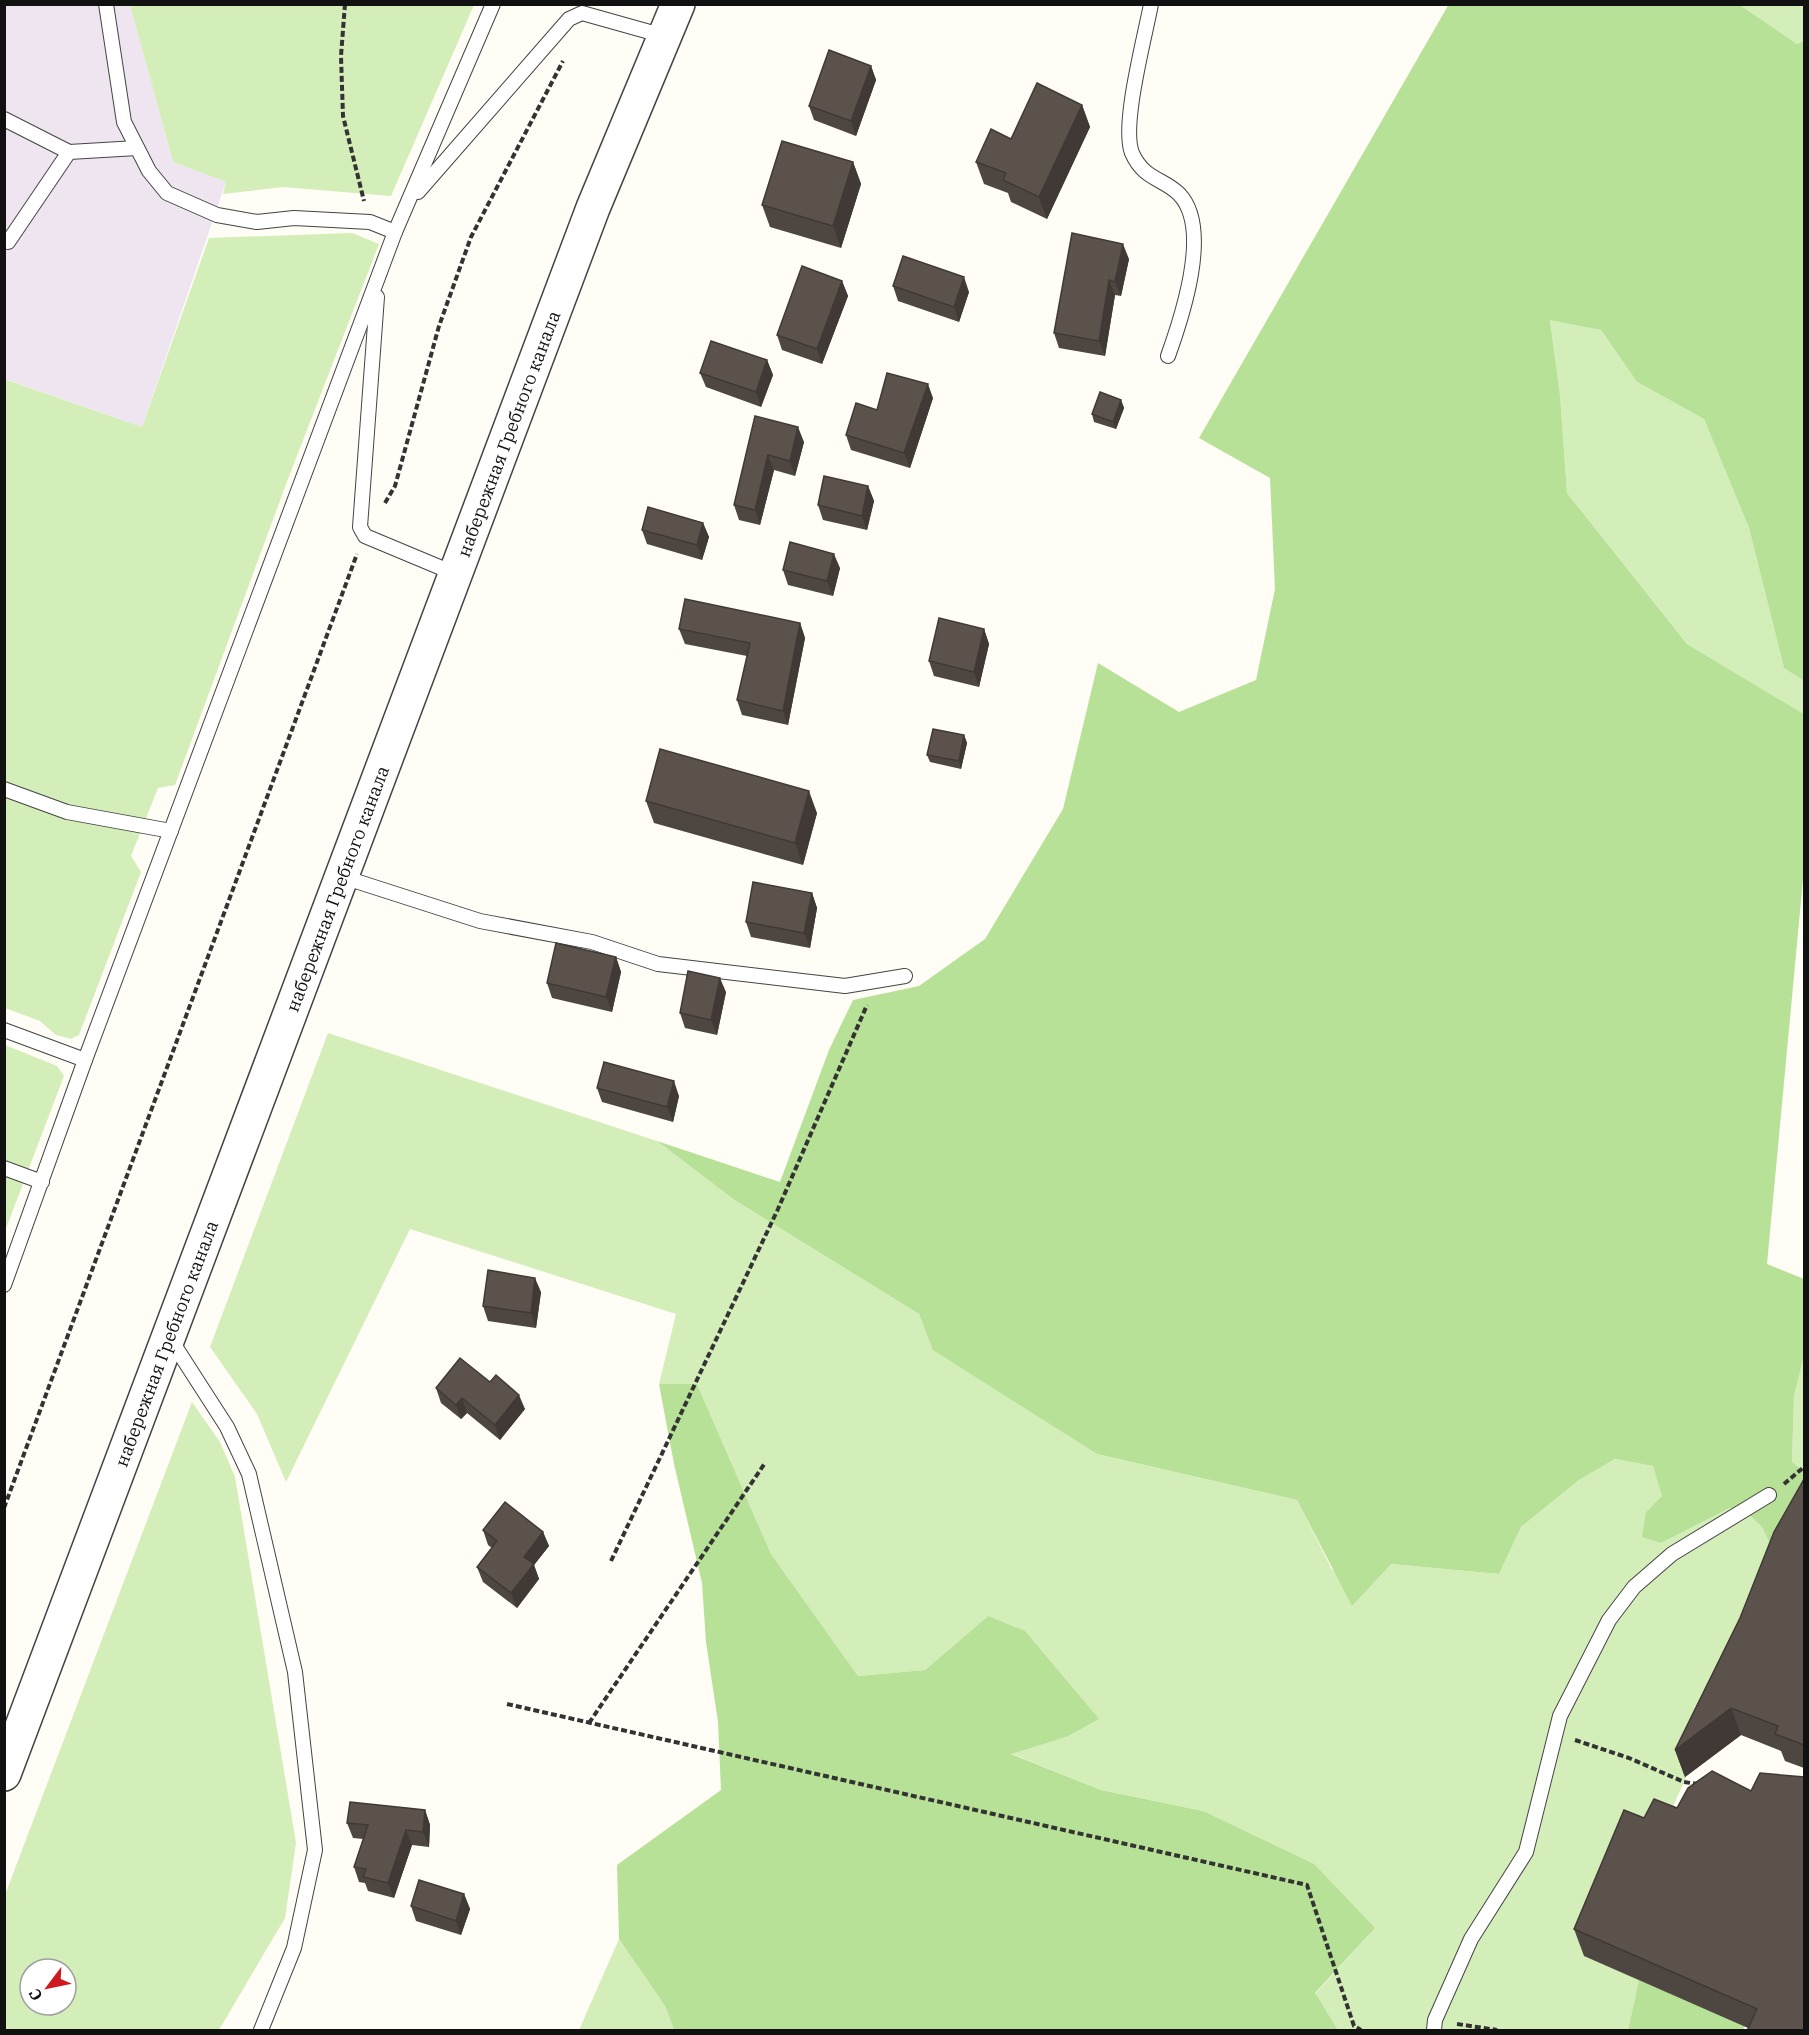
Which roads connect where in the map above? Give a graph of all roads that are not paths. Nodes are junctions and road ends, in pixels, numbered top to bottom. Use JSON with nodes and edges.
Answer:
{"nodes":[{"id":1,"x":105,"y":4,"type":"edge"},
{"id":2,"x":493,"y":4,"type":"edge"},
{"id":3,"x":678,"y":4,"type":"edge"},
{"id":4,"x":1151,"y":4,"type":"edge"},
{"id":5,"x":664,"y":36,"type":"junction"},
{"id":6,"x":4,"y":119,"type":"edge"},
{"id":7,"x":137,"y":148,"type":"junction"},
{"id":8,"x":69,"y":152,"type":"junction"},
{"id":9,"x":409,"y":203,"type":"junction"},
{"id":10,"x":395,"y":232,"type":"junction"},
{"id":11,"x":8,"y":242,"type":"dead end"},
{"id":12,"x":378,"y":282,"type":"junction"},
{"id":13,"x":1168,"y":356,"type":"dead end"},
{"id":14,"x":456,"y":574,"type":"junction"},
{"id":15,"x":4,"y":789,"type":"edge"},
{"id":16,"x":171,"y":831,"type":"junction"},
{"id":17,"x":343,"y":877,"type":"junction"},
{"id":18,"x":905,"y":976,"type":"dead end"},
{"id":19,"x":4,"y":1030,"type":"edge"},
{"id":20,"x":85,"y":1060,"type":"junction"},
{"id":21,"x":4,"y":1168,"type":"edge"},
{"id":22,"x":42,"y":1182,"type":"junction"},
{"id":23,"x":4,"y":1284,"type":"edge"},
{"id":24,"x":170,"y":1338,"type":"junction"},
{"id":25,"x":1769,"y":1495,"type":"dead end"},
{"id":26,"x":4,"y":1774,"type":"edge"},
{"id":27,"x":1435,"y":2025,"type":"edge"},
{"id":28,"x":261,"y":2031,"type":"edge"}],
"edges":[{"from":1,"to":7,"type":"lane"},
{"from":2,"to":9,"type":"lane"},
{"from":3,"to":5,"type":"street","name":"набережная Гребного канала"},
{"from":4,"to":13,"type":"lane"},
{"from":5,"to":9,"type":"lane"},
{"from":5,"to":14,"type":"street","name":"набережная Гребного канала"},
{"from":6,"to":8,"type":"lane"},
{"from":7,"to":8,"type":"lane"},
{"from":7,"to":10,"type":"lane"},
{"from":8,"to":11,"type":"lane"},
{"from":9,"to":10,"type":"lane"},
{"from":10,"to":12,"type":"lane"},
{"from":12,"to":14,"type":"lane"},
{"from":12,"to":16,"type":"lane"},
{"from":14,"to":17,"type":"street","name":"набережная Гребного канала"},
{"from":15,"to":16,"type":"lane"},
{"from":16,"to":20,"type":"lane"},
{"from":17,"to":18,"type":"lane"},
{"from":17,"to":24,"type":"street","name":"набережная Гребного канала"},
{"from":19,"to":20,"type":"lane"},
{"from":20,"to":22,"type":"lane"},
{"from":21,"to":22,"type":"lane"},
{"from":22,"to":23,"type":"lane"},
{"from":24,"to":26,"type":"street","name":"набережная Гребного канала"},
{"from":24,"to":28,"type":"lane"},
{"from":25,"to":27,"type":"lane"}]}
